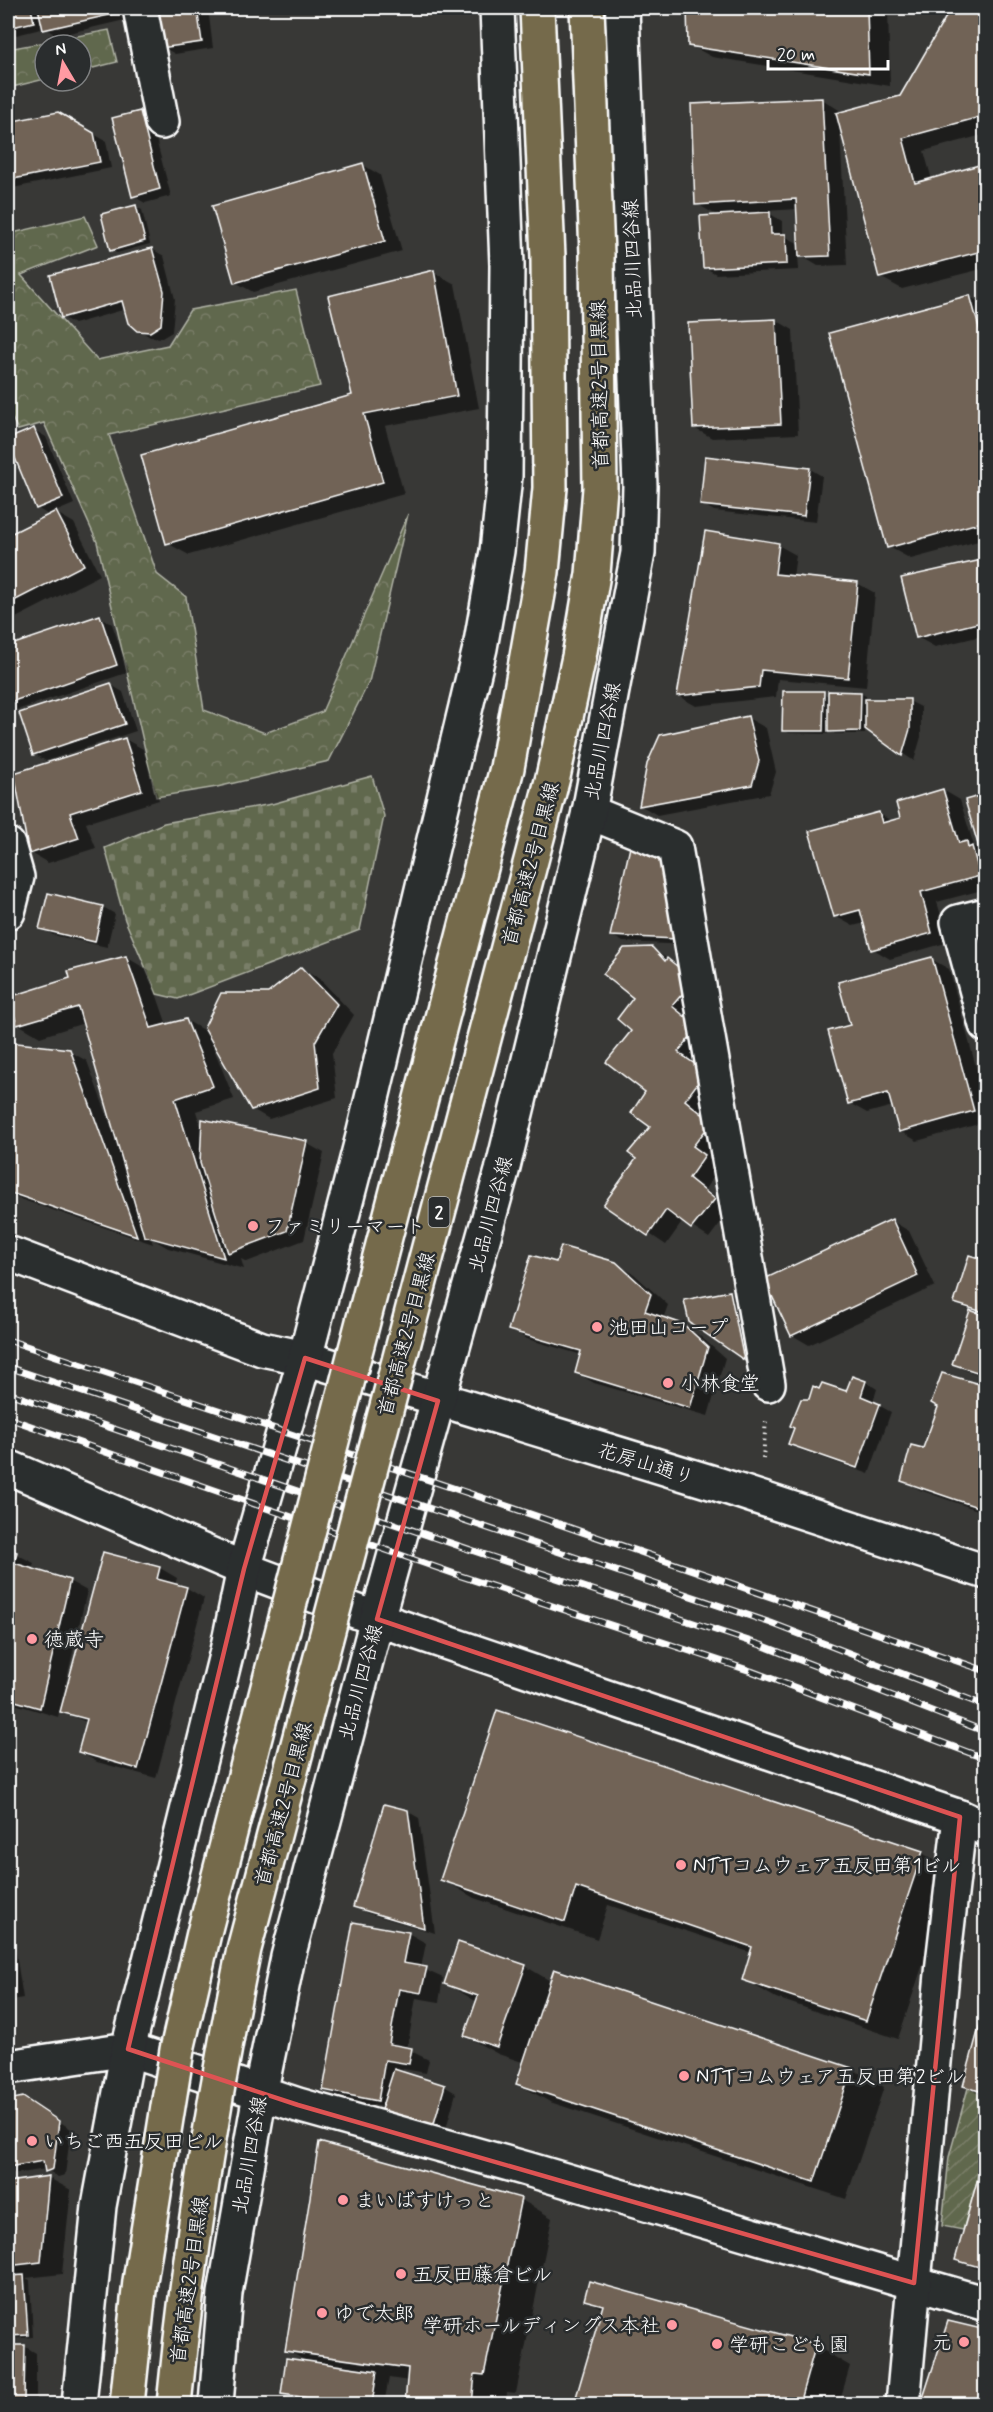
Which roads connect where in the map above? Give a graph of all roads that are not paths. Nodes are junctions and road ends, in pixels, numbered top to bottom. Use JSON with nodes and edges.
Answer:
{"nodes":[{"id":1,"x":140,"y":8,"type":"edge"},
{"id":2,"x":497,"y":8,"type":"edge"},
{"id":3,"x":537,"y":8,"type":"edge"},
{"id":4,"x":587,"y":8,"type":"edge"},
{"id":5,"x":622,"y":8,"type":"edge"},
{"id":6,"x":162,"y":122,"type":"dead end"},
{"id":7,"x":589,"y":812,"type":"junction"},
{"id":8,"x":8,"y":845,"type":"edge"},
{"id":9,"x":8,"y":912,"type":"edge"},
{"id":10,"x":986,"y":915,"type":"edge"},
{"id":11,"x":986,"y":1025,"type":"edge"},
{"id":12,"x":8,"y":1253,"type":"edge"},
{"id":13,"x":304,"y":1358,"type":"junction"},
{"id":14,"x":768,"y":1384,"type":"road end"},
{"id":15,"x":438,"y":1401,"type":"junction"},
{"id":16,"x":8,"y":1467,"type":"edge"},
{"id":17,"x":244,"y":1569,"type":"junction"},
{"id":18,"x":986,"y":1572,"type":"edge"},
{"id":19,"x":377,"y":1619,"type":"junction"},
{"id":20,"x":973,"y":1823,"type":"edge"},
{"id":21,"x":128,"y":2049,"type":"junction"},
{"id":22,"x":8,"y":2067,"type":"edge"},
{"id":23,"x":260,"y":2094,"type":"junction"},
{"id":24,"x":914,"y":2283,"type":"junction"},
{"id":25,"x":986,"y":2304,"type":"edge"},
{"id":26,"x":79,"y":2404,"type":"edge"},
{"id":27,"x":127,"y":2404,"type":"edge"},
{"id":28,"x":174,"y":2404,"type":"edge"},
{"id":29,"x":216,"y":2404,"type":"edge"},
{"id":30,"x":903,"y":2404,"type":"edge"}],
"edges":[{"from":1,"to":6,"type":"main road"},
{"from":2,"to":13,"type":"main road"},
{"from":3,"to":27,"type":"highway","bridge":true},
{"from":4,"to":28,"type":"highway","name":"首都高速2号目黒線","number":"2","bridge":true},
{"from":5,"to":7,"type":"main road","name":"北品川四谷線"},
{"from":7,"to":14,"type":"main road"},
{"from":7,"to":15,"type":"main road","name":"北品川四谷線"},
{"from":8,"to":9,"type":"main road"},
{"from":10,"to":11,"type":"main road"},
{"from":12,"to":13,"type":"main road","name":"花房山通り"},
{"from":13,"to":15,"type":"main road","name":"花房山通り"},
{"from":13,"to":17,"type":"main road"},
{"from":15,"to":18,"type":"main road","name":"花房山通り"},
{"from":15,"to":19,"type":"main road","name":"北品川四谷線"},
{"from":16,"to":17,"type":"main road"},
{"from":17,"to":19,"type":"main road"},
{"from":17,"to":21,"type":"main road"},
{"from":19,"to":20,"type":"main road"},
{"from":19,"to":23,"type":"main road","name":"北品川四谷線"},
{"from":20,"to":24,"type":"main road"},
{"from":21,"to":22,"type":"main road"},
{"from":21,"to":23,"type":"main road"},
{"from":21,"to":26,"type":"main road"},
{"from":23,"to":24,"type":"main road"},
{"from":23,"to":29,"type":"main road","name":"北品川四谷線"},
{"from":24,"to":25,"type":"main road"},
{"from":24,"to":30,"type":"main road"}]}
